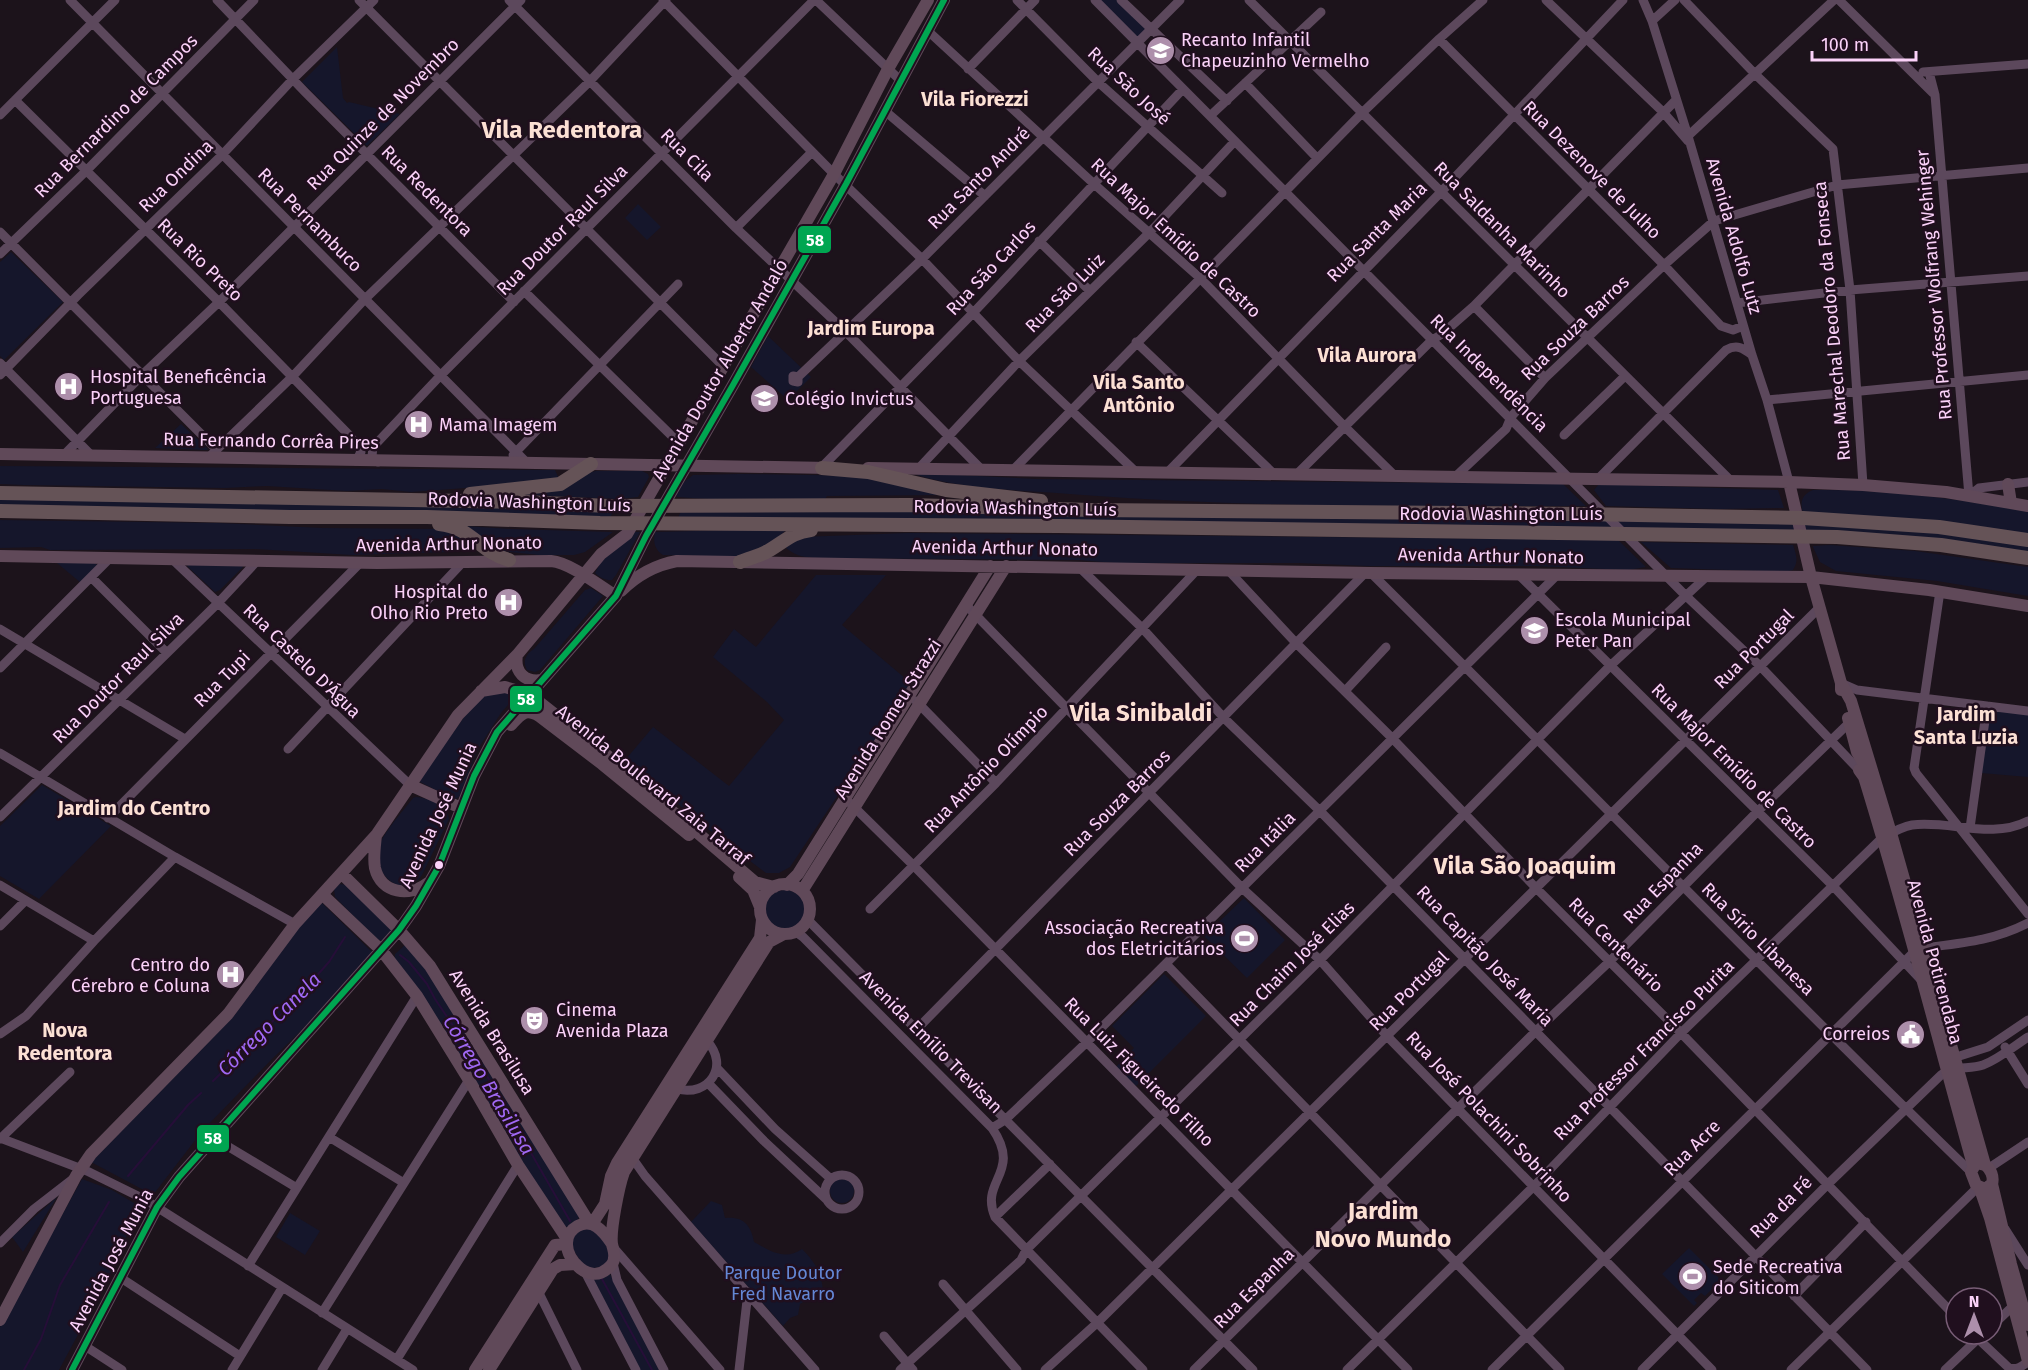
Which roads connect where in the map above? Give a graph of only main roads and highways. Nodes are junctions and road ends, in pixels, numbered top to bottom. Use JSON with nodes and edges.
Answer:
{"nodes":[{"id":1,"x":928,"y":0,"type":"edge"},
{"id":2,"x":944,"y":0,"type":"edge"},
{"id":3,"x":0,"y":454,"type":"edge"},
{"id":4,"x":591,"y":464,"type":"junction"},
{"id":5,"x":666,"y":467,"type":"junction"},
{"id":6,"x":685,"y":467,"type":"junction"},
{"id":7,"x":821,"y":468,"type":"junction"},
{"id":8,"x":1789,"y":482,"type":"junction"},
{"id":9,"x":2008,"y":484,"type":"road end"},
{"id":10,"x":0,"y":494,"type":"edge"},
{"id":11,"x":344,"y":500,"type":"junction"},
{"id":12,"x":2011,"y":503,"type":"junction"},
{"id":13,"x":2028,"y":506,"type":"edge"},
{"id":14,"x":1092,"y":510,"type":"junction"},
{"id":15,"x":0,"y":511,"type":"edge"},
{"id":16,"x":290,"y":517,"type":"junction"},
{"id":17,"x":860,"y":524,"type":"junction"},
{"id":18,"x":627,"y":534,"type":"joint"},
{"id":19,"x":646,"y":536,"type":"joint"},
{"id":20,"x":475,"y":540,"type":"junction"},
{"id":21,"x":2028,"y":540,"type":"edge"},
{"id":22,"x":0,"y":556,"type":"edge"},
{"id":23,"x":2028,"y":558,"type":"edge"},
{"id":24,"x":509,"y":560,"type":"junction"},
{"id":25,"x":463,"y":562,"type":"junction"},
{"id":26,"x":740,"y":562,"type":"junction"},
{"id":27,"x":990,"y":566,"type":"junction"},
{"id":28,"x":1006,"y":566,"type":"junction"},
{"id":29,"x":584,"y":577,"type":"junction"},
{"id":30,"x":1811,"y":577,"type":"junction"},
{"id":31,"x":616,"y":596,"type":"junction"},
{"id":32,"x":2028,"y":606,"type":"edge"},
{"id":33,"x":517,"y":655,"type":"junction"},
{"id":34,"x":927,"y":665,"type":"junction"},
{"id":35,"x":938,"y":673,"type":"junction"},
{"id":36,"x":542,"y":680,"type":"junction"},
{"id":37,"x":1841,"y":683,"type":"junction"},
{"id":38,"x":481,"y":691,"type":"junction"},
{"id":39,"x":529,"y":694,"type":"junction"},
{"id":40,"x":488,"y":748,"type":"junction"},
{"id":41,"x":1865,"y":770,"type":"junction"},
{"id":42,"x":410,"y":785,"type":"junction"},
{"id":43,"x":425,"y":792,"type":"junction"},
{"id":44,"x":402,"y":797,"type":"junction"},
{"id":45,"x":849,"y":803,"type":"junction"},
{"id":46,"x":461,"y":808,"type":"junction"},
{"id":47,"x":376,"y":834,"type":"junction"},
{"id":48,"x":342,"y":874,"type":"junction"},
{"id":49,"x":431,"y":880,"type":"junction"},
{"id":50,"x":781,"y":886,"type":"junction"},
{"id":51,"x":802,"y":891,"type":"junction"},
{"id":52,"x":323,"y":895,"type":"junction"},
{"id":53,"x":761,"y":914,"type":"junction"},
{"id":54,"x":399,"y":930,"type":"junction"},
{"id":55,"x":790,"y":933,"type":"junction"},
{"id":56,"x":1919,"y":949,"type":"junction"},
{"id":57,"x":382,"y":951,"type":"junction"},
{"id":58,"x":1950,"y":1064,"type":"junction"},
{"id":59,"x":1980,"y":1167,"type":"junction"},
{"id":60,"x":1983,"y":1187,"type":"junction"},
{"id":61,"x":607,"y":1196,"type":"junction"},
{"id":62,"x":577,"y":1201,"type":"junction"},
{"id":63,"x":591,"y":1224,"type":"junction"},
{"id":64,"x":567,"y":1242,"type":"junction"},
{"id":65,"x":613,"y":1245,"type":"junction"},
{"id":66,"x":2007,"y":1265,"type":"junction"},
{"id":67,"x":580,"y":1268,"type":"junction"},
{"id":68,"x":536,"y":1286,"type":"junction"},
{"id":69,"x":0,"y":1320,"type":"edge"},
{"id":70,"x":2028,"y":1325,"type":"edge"},
{"id":71,"x":2028,"y":1362,"type":"edge"},
{"id":72,"x":72,"y":1370,"type":"edge"},
{"id":73,"x":475,"y":1370,"type":"edge"},
{"id":74,"x":489,"y":1370,"type":"edge"}],
"edges":[{"from":1,"to":5,"type":"main road","name":"Avenida Doutor Alberto Andaló"},
{"from":2,"to":6,"type":"main road","name":"Avenida Doutor Alberto Andaló"},
{"from":3,"to":4,"type":"main road","name":"Rua Fernando Corrêa Pires"},
{"from":4,"to":5,"type":"main road","name":"Rua Fernando Corrêa Pires"},
{"from":4,"to":11,"type":"highway"},
{"from":5,"to":6,"type":"main road","name":"Rua Fernando Corrêa Pires"},
{"from":5,"to":18,"type":"main road","name":"Avenida Doutor Alberto Andaló"},
{"from":6,"to":7,"type":"main road","name":"Rua Fernando Corrêa Pires"},
{"from":6,"to":19,"type":"main road","name":"Avenida Doutor Alberto Andaló"},
{"from":7,"to":8,"type":"main road","name":"Rua Fernando Corrêa Pires"},
{"from":7,"to":14,"type":"highway"},
{"from":8,"to":12,"type":"main road","name":"Rua Fernando Corrêa Pires"},
{"from":8,"to":30,"type":"main road","name":"Avenida Potirendaba"},
{"from":9,"to":12,"type":"main road"},
{"from":10,"to":11,"type":"highway","name":"Rodovia Washington Luís"},
{"from":11,"to":14,"type":"highway","name":"Rodovia Washington Luís"},
{"from":12,"to":13,"type":"main road","name":"Rua Fernando Corrêa Pires"},
{"from":14,"to":21,"type":"highway","name":"Rodovia Washington Luís"},
{"from":15,"to":16,"type":"highway","name":"Rodovia Washington Luís"},
{"from":16,"to":17,"type":"highway","name":"Rodovia Washington Luís"},
{"from":16,"to":20,"type":"highway"},
{"from":17,"to":23,"type":"highway","name":"Rodovia Washington Luís"},
{"from":17,"to":26,"type":"highway"},
{"from":18,"to":29,"type":"main road","name":"Avenida José Munia"},
{"from":19,"to":31,"type":"main road","name":"Avenida José Munia"},
{"from":20,"to":24,"type":"highway"},
{"from":20,"to":25,"type":"main road"},
{"from":22,"to":25,"type":"main road","name":"Avenida Arthur Nonato"},
{"from":24,"to":25,"type":"main road","name":"Avenida Arthur Nonato"},
{"from":24,"to":29,"type":"main road","name":"Avenida Arthur Nonato"},
{"from":26,"to":27,"type":"main road","name":"Avenida Arthur Nonato"},
{"from":26,"to":31,"type":"main road","name":"Avenida Arthur Nonato"},
{"from":27,"to":28,"type":"main road","name":"Avenida Arthur Nonato"},
{"from":27,"to":34,"type":"main road","name":"Avenida Romeu Strazzi"},
{"from":28,"to":30,"type":"main road","name":"Avenida Arthur Nonato"},
{"from":28,"to":35,"type":"main road","name":"Avenida Romeu Strazzi"},
{"from":29,"to":31,"type":"main road","name":"Avenida Arthur Nonato"},
{"from":29,"to":33,"type":"main road","name":"Avenida José Munia"},
{"from":30,"to":32,"type":"main road","name":"Avenida Arthur Nonato"},
{"from":30,"to":37,"type":"main road","name":"Avenida Potirendaba"},
{"from":31,"to":36,"type":"main road","name":"Avenida José Munia"},
{"from":33,"to":36,"type":"main road"},
{"from":33,"to":38,"type":"main road","name":"Avenida José Munia"},
{"from":34,"to":35,"type":"main road"},
{"from":34,"to":45,"type":"main road","name":"Avenida Romeu Strazzi"},
{"from":35,"to":45,"type":"main road","name":"Avenida Romeu Strazzi"},
{"from":36,"to":39,"type":"main road","name":"Avenida José Munia"},
{"from":37,"to":41,"type":"main road","name":"Avenida Potirendaba"},
{"from":37,"to":41,"type":"main road","name":"Avenida Potirendaba"},
{"from":38,"to":39,"type":"main road"},
{"from":38,"to":42,"type":"main road","name":"Avenida José Munia"},
{"from":39,"to":40,"type":"main road","name":"Avenida José Munia"},
{"from":39,"to":50,"type":"main road","name":"Avenida Boulevard Zaia Tarraf"},
{"from":40,"to":46,"type":"main road","name":"Avenida José Munia"},
{"from":40,"to":53,"type":"main road","name":"Avenida Boulevard Zaia Tarraf"},
{"from":41,"to":56,"type":"main road","name":"Avenida Potirendaba"},
{"from":42,"to":43,"type":"main road"},
{"from":42,"to":44,"type":"main road","name":"Avenida José Munia"},
{"from":43,"to":44,"type":"main road"},
{"from":43,"to":46,"type":"main road"},
{"from":44,"to":47,"type":"main road","name":"Avenida José Munia"},
{"from":45,"to":50,"type":"main road","name":"Avenida Romeu Strazzi"},
{"from":45,"to":51,"type":"main road","name":"Avenida Romeu Strazzi"},
{"from":46,"to":49,"type":"main road","name":"Avenida José Munia"},
{"from":47,"to":48,"type":"main road","name":"Avenida José Munia"},
{"from":47,"to":49,"type":"main road"},
{"from":48,"to":52,"type":"main road","name":"Avenida José Munia"},
{"from":48,"to":54,"type":"main road","name":"Avenida Brasilusa"},
{"from":49,"to":54,"type":"main road","name":"Avenida José Munia"},
{"from":50,"to":51,"type":"main road"},
{"from":50,"to":53,"type":"main road"},
{"from":51,"to":55,"type":"main road"},
{"from":52,"to":57,"type":"main road"},
{"from":52,"to":69,"type":"main road","name":"Avenida José Munia"},
{"from":53,"to":55,"type":"main road"},
{"from":53,"to":61,"type":"main road"},
{"from":54,"to":57,"type":"main road","name":"Avenida José Munia"},
{"from":54,"to":62,"type":"main road","name":"Avenida Brasilusa"},
{"from":55,"to":65,"type":"main road"},
{"from":56,"to":58,"type":"main road","name":"Avenida Potirendaba"},
{"from":56,"to":58,"type":"main road","name":"Avenida Potirendaba"},
{"from":57,"to":64,"type":"main road"},
{"from":57,"to":72,"type":"main road","name":"Avenida José Munia"},
{"from":58,"to":59,"type":"main road","name":"Avenida Potirendaba"},
{"from":59,"to":60,"type":"main road"},
{"from":59,"to":60,"type":"main road"},
{"from":60,"to":66,"type":"main road"},
{"from":60,"to":66,"type":"main road"},
{"from":61,"to":62,"type":"main road"},
{"from":61,"to":63,"type":"main road"},
{"from":62,"to":63,"type":"main road","name":"Avenida Brasilusa"},
{"from":63,"to":64,"type":"main road"},
{"from":63,"to":65,"type":"main road"},
{"from":64,"to":67,"type":"main road"},
{"from":64,"to":68,"type":"main road"},
{"from":65,"to":67,"type":"main road"},
{"from":66,"to":70,"type":"main road"},
{"from":66,"to":71,"type":"main road"},
{"from":67,"to":68,"type":"main road"},
{"from":68,"to":73,"type":"main road"},
{"from":68,"to":74,"type":"main road"}]}
